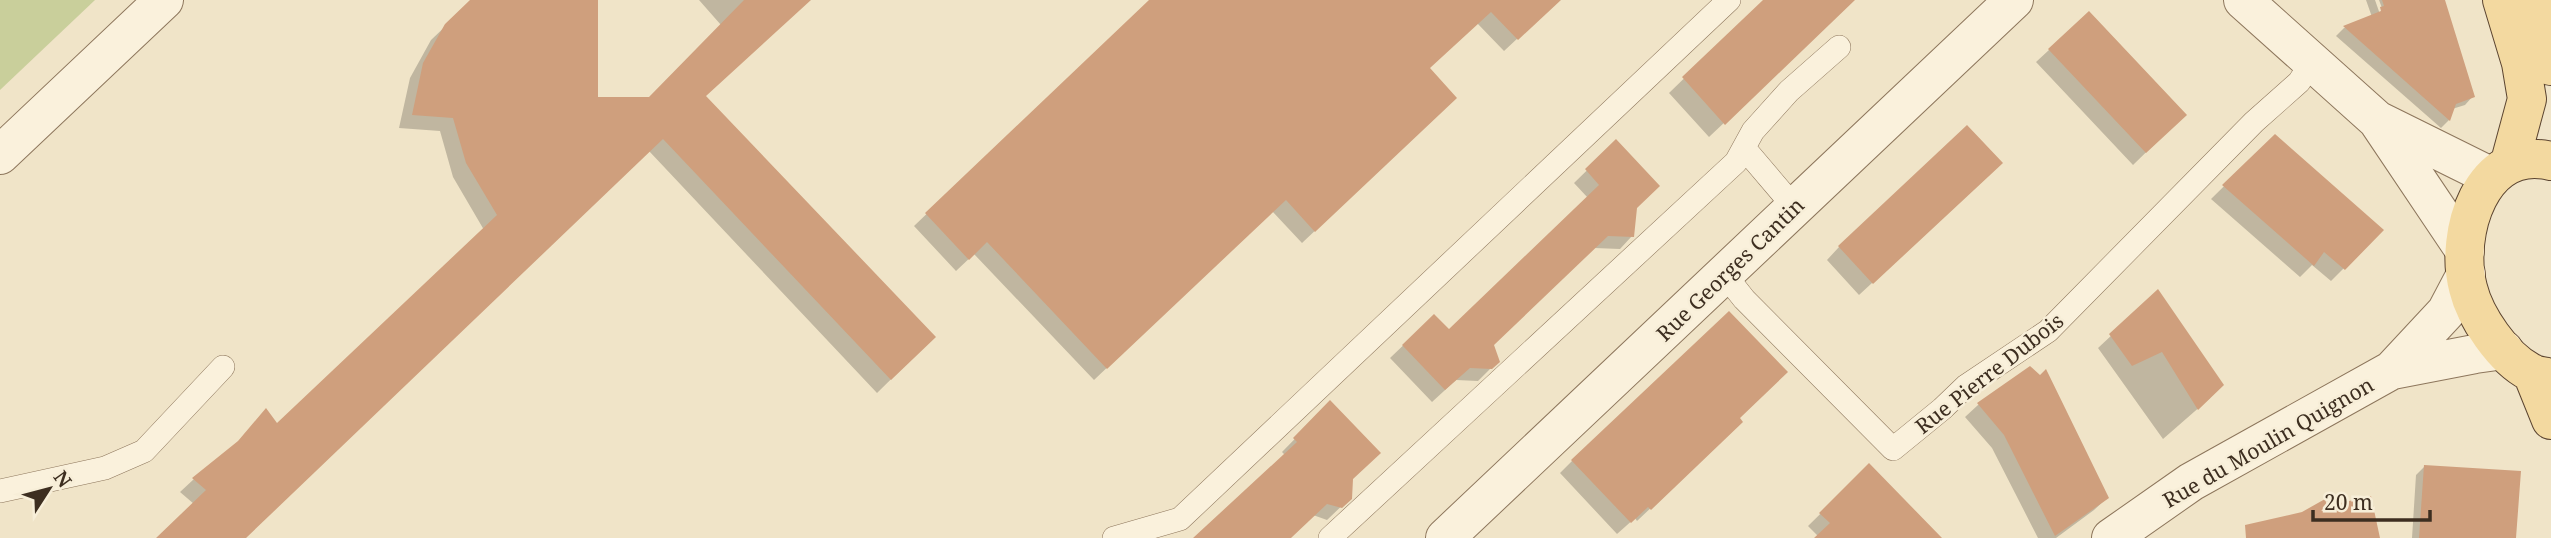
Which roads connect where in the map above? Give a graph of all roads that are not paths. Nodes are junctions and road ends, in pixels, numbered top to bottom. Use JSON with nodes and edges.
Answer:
{"nodes":[{"id":1,"x":164,"y":0,"type":"edge"},
{"id":2,"x":1729,"y":0,"type":"edge"},
{"id":3,"x":2014,"y":0,"type":"edge"},
{"id":4,"x":2243,"y":0,"type":"edge"},
{"id":5,"x":2502,"y":0,"type":"edge"},
{"id":6,"x":2532,"y":0,"type":"edge"},
{"id":7,"x":1839,"y":47,"type":"dead end"},
{"id":8,"x":2312,"y":62,"type":"junction"},
{"id":9,"x":2551,"y":66,"type":"edge"},
{"id":10,"x":2377,"y":120,"type":"junction"},
{"id":11,"x":1744,"y":148,"type":"junction"},
{"id":12,"x":0,"y":155,"type":"edge"},
{"id":13,"x":2551,"y":161,"type":"edge"},
{"id":14,"x":2501,"y":169,"type":"junction"},
{"id":15,"x":1795,"y":208,"type":"junction"},
{"id":16,"x":2466,"y":262,"type":"junction"},
{"id":17,"x":1725,"y":275,"type":"junction"},
{"id":18,"x":223,"y":367,"type":"dead end"},
{"id":19,"x":2529,"y":367,"type":"edge"},
{"id":20,"x":2392,"y":370,"type":"junction"},
{"id":21,"x":2551,"y":421,"type":"edge"},
{"id":22,"x":0,"y":491,"type":"edge"},
{"id":23,"x":1114,"y":538,"type":"edge"},
{"id":24,"x":1330,"y":538,"type":"edge"},
{"id":25,"x":1446,"y":538,"type":"edge"},
{"id":26,"x":2111,"y":538,"type":"edge"}],
"edges":[{"from":1,"to":12,"type":"street"},
{"from":2,"to":23,"type":"lane"},
{"from":3,"to":15,"type":"street","name":"Rue Georges Cantin"},
{"from":4,"to":8,"type":"street"},
{"from":5,"to":14,"type":"main road"},
{"from":6,"to":9,"type":"main road"},
{"from":7,"to":11,"type":"lane"},
{"from":8,"to":10,"type":"street"},
{"from":8,"to":17,"type":"lane","name":"Rue Pierre Dubois"},
{"from":10,"to":14,"type":"street"},
{"from":10,"to":16,"type":"street"},
{"from":11,"to":15,"type":"lane"},
{"from":11,"to":24,"type":"lane"},
{"from":13,"to":14,"type":"main road"},
{"from":14,"to":16,"type":"main road"},
{"from":15,"to":17,"type":"street","name":"Rue Georges Cantin"},
{"from":16,"to":19,"type":"main road"},
{"from":16,"to":20,"type":"street","name":"Rue du Moulin Quignon"},
{"from":17,"to":25,"type":"street","name":"Rue Georges Cantin"},
{"from":18,"to":22,"type":"lane"},
{"from":19,"to":20,"type":"street","name":"Rue du Moulin Quignon"},
{"from":19,"to":21,"type":"main road"},
{"from":20,"to":26,"type":"street","name":"Rue du Moulin Quignon"}]}
